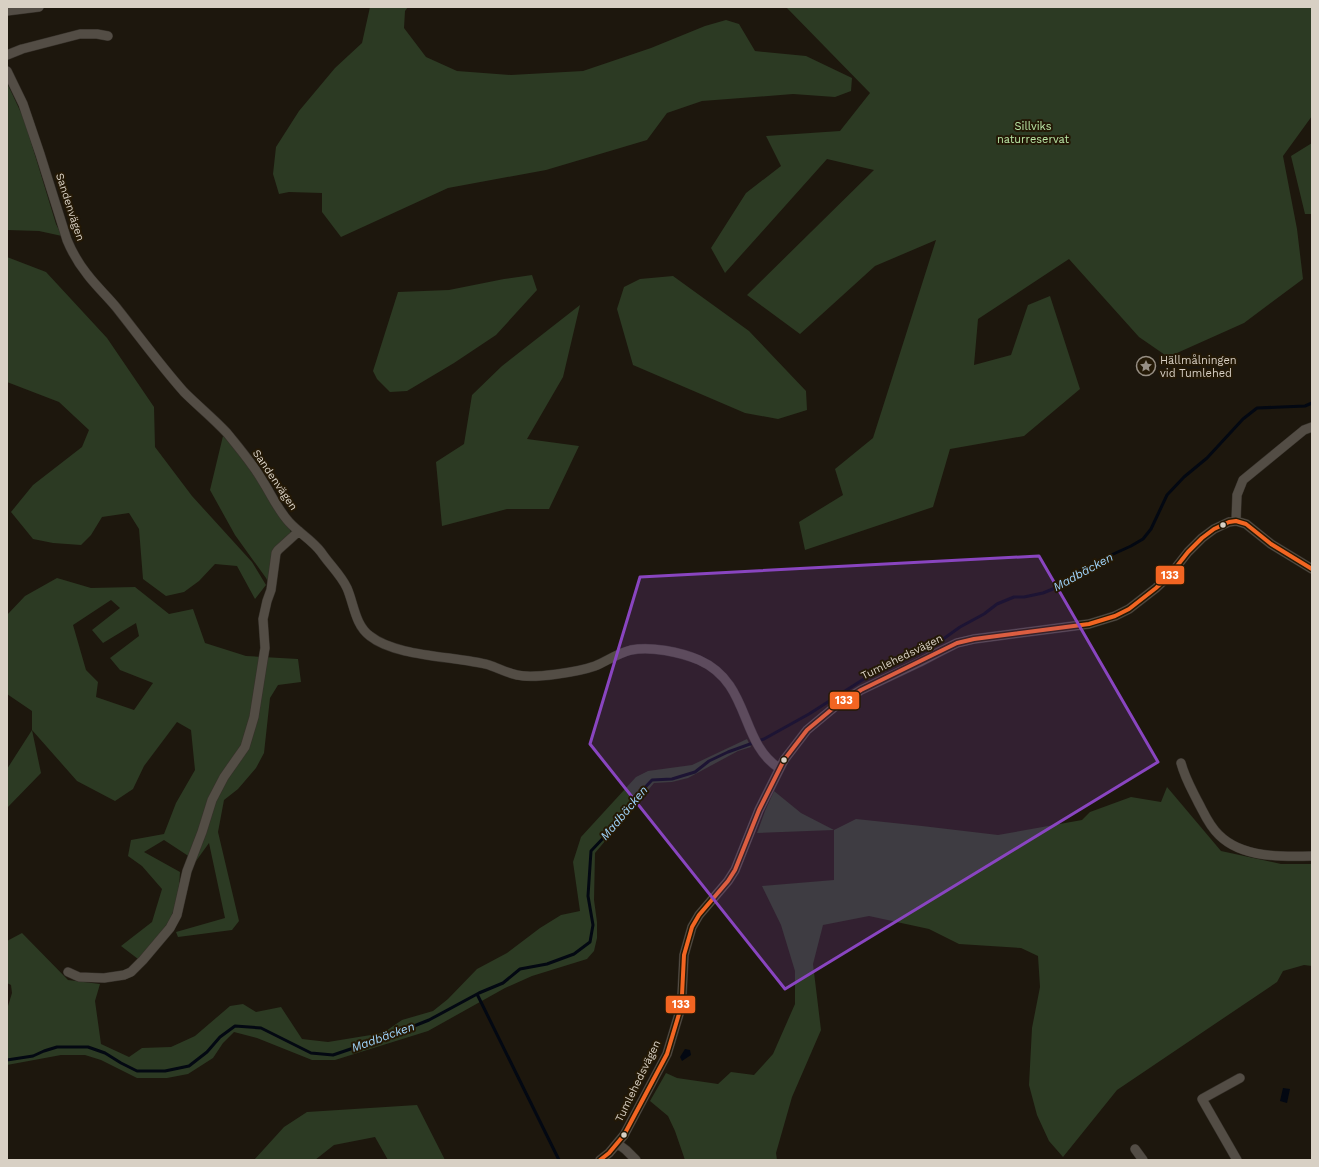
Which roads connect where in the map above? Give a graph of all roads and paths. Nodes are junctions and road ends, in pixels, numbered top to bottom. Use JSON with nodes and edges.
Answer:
{"nodes":[{"id":1,"x":40,"y":7,"type":"edge"},
{"id":2,"x":7,"y":11,"type":"edge"},
{"id":3,"x":108,"y":36,"type":"dead end"},
{"id":4,"x":7,"y":55,"type":"edge"},
{"id":5,"x":7,"y":71,"type":"edge"},
{"id":6,"x":1312,"y":427,"type":"edge"},
{"id":7,"x":1236,"y":521,"type":"junction"},
{"id":8,"x":299,"y":531,"type":"junction"},
{"id":9,"x":1312,"y":569,"type":"edge"},
{"id":10,"x":1181,"y":763,"type":"dead end"},
{"id":11,"x":779,"y":768,"type":"junction"},
{"id":12,"x":1312,"y":856,"type":"edge"},
{"id":13,"x":68,"y":972,"type":"dead end"},
{"id":14,"x":1240,"y":1078,"type":"dead end"},
{"id":15,"x":618,"y":1144,"type":"junction"},
{"id":16,"x":1136,"y":1149,"type":"dead end"},
{"id":17,"x":600,"y":1160,"type":"edge"},
{"id":18,"x":636,"y":1160,"type":"edge"},
{"id":19,"x":1143,"y":1160,"type":"edge"},
{"id":20,"x":1237,"y":1160,"type":"edge"}],
"edges":[{"from":1,"to":2,"type":"street"},
{"from":3,"to":4,"type":"street"},
{"from":5,"to":8,"type":"street","name":"Sandenvägen"},
{"from":6,"to":7,"type":"street"},
{"from":7,"to":9,"type":"street"},
{"from":7,"to":11,"type":"street","name":"Tumlehedsvägen"},
{"from":8,"to":11,"type":"street","name":"Sandenvägen"},
{"from":8,"to":13,"type":"street"},
{"from":10,"to":12,"type":"street"},
{"from":11,"to":15,"type":"street","name":"Tumlehedsvägen"},
{"from":14,"to":20,"type":"street"},
{"from":15,"to":17,"type":"street","name":"Tumlehedsvägen"},
{"from":15,"to":18,"type":"street"},
{"from":16,"to":19,"type":"street"}]}
